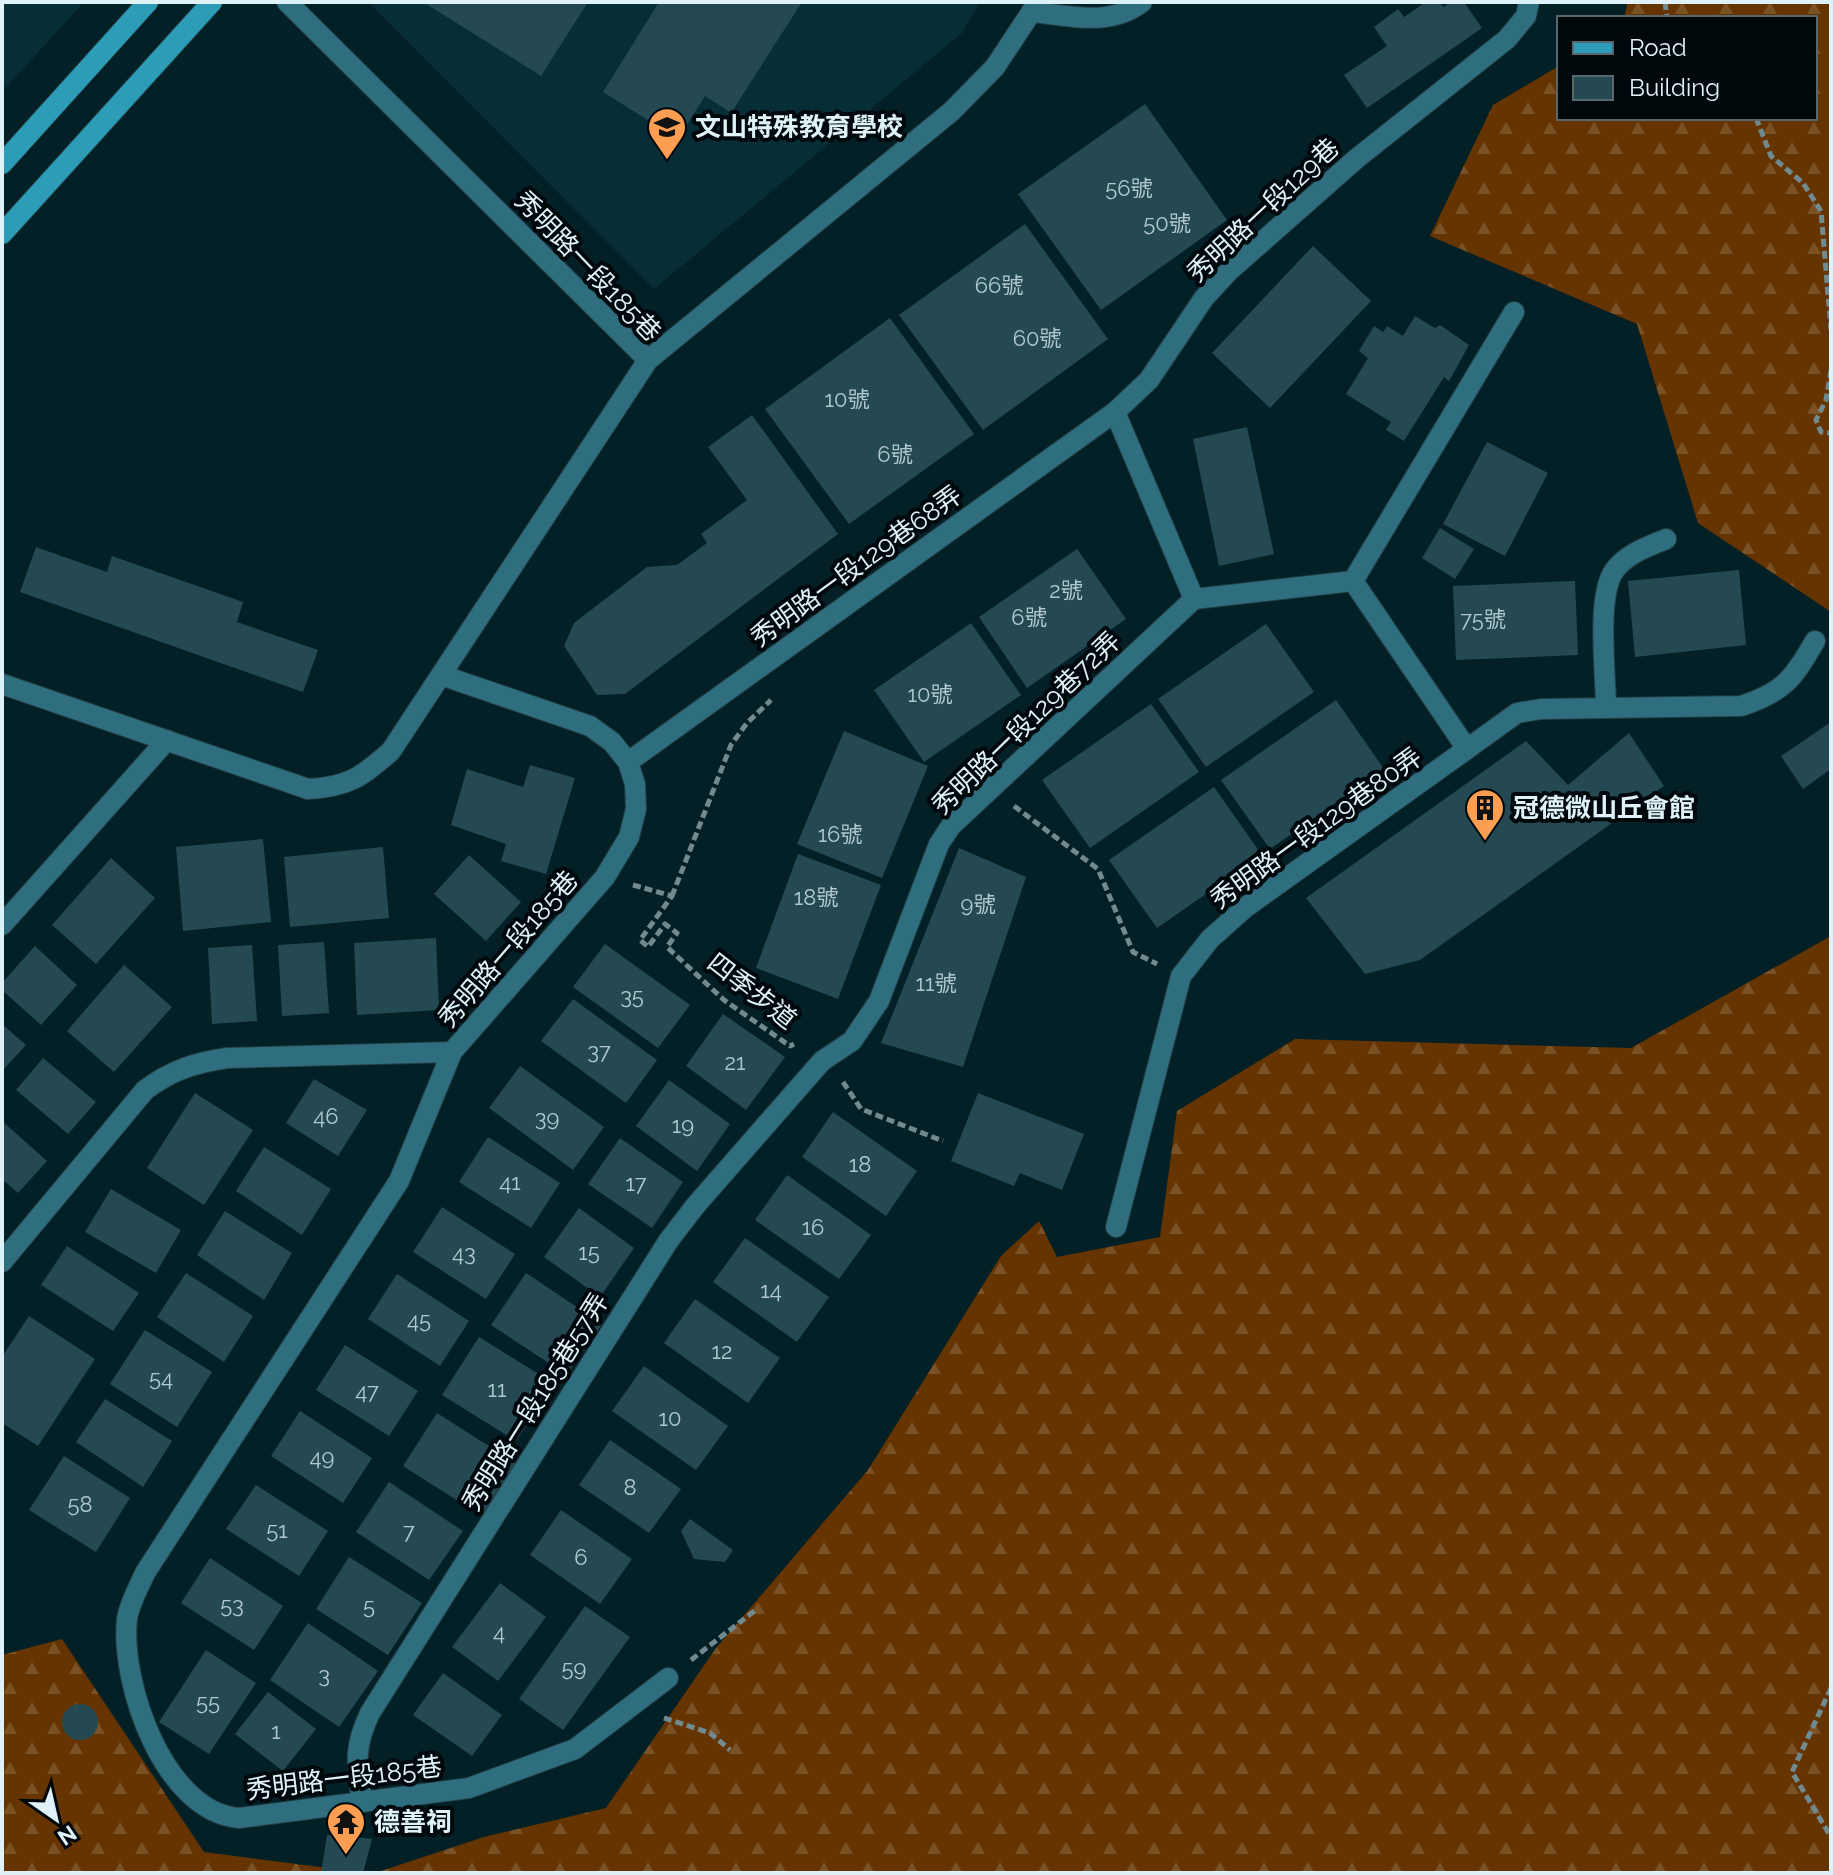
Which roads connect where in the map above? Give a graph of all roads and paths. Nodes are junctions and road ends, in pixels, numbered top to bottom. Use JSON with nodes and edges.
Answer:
{"nodes":[{"id":1,"x":148,"y":2,"type":"edge"},
{"id":2,"x":212,"y":2,"type":"edge"},
{"id":3,"x":287,"y":2,"type":"edge"},
{"id":4,"x":1142,"y":2,"type":"edge"},
{"id":5,"x":1529,"y":2,"type":"edge"},
{"id":6,"x":1036,"y":7,"type":"edge"},
{"id":7,"x":1757,"y":120,"type":"edge"},
{"id":8,"x":2,"y":164,"type":"edge"},
{"id":9,"x":2,"y":234,"type":"edge"},
{"id":10,"x":1514,"y":312,"type":"dead end"},
{"id":11,"x":1831,"y":330,"type":"edge"},
{"id":12,"x":648,"y":360,"type":"junction"},
{"id":13,"x":1831,"y":370,"type":"edge"},
{"id":14,"x":1115,"y":412,"type":"junction"},
{"id":15,"x":1831,"y":433,"type":"edge"},
{"id":16,"x":1666,"y":539,"type":"dead end"},
{"id":17,"x":1353,"y":581,"type":"junction"},
{"id":18,"x":1194,"y":599,"type":"junction"},
{"id":19,"x":1815,"y":641,"type":"dead end"},
{"id":20,"x":791,"y":644,"type":"junction"},
{"id":21,"x":441,"y":675,"type":"junction"},
{"id":22,"x":2,"y":684,"type":"edge"},
{"id":23,"x":1606,"y":708,"type":"junction"},
{"id":24,"x":167,"y":740,"type":"junction"},
{"id":25,"x":1467,"y":749,"type":"junction"},
{"id":26,"x":628,"y":762,"type":"junction"},
{"id":27,"x":991,"y":789,"type":"junction"},
{"id":28,"x":605,"y":877,"type":"junction"},
{"id":29,"x":672,"y":896,"type":"junction"},
{"id":30,"x":2,"y":925,"type":"edge"},
{"id":31,"x":1181,"y":976,"type":"junction"},
{"id":32,"x":452,"y":1052,"type":"junction"},
{"id":33,"x":825,"y":1060,"type":"junction"},
{"id":34,"x":943,"y":1141,"type":"dead end"},
{"id":35,"x":1116,"y":1227,"type":"dead end"},
{"id":36,"x":2,"y":1262,"type":"edge"},
{"id":37,"x":757,"y":1609,"type":"dead end"},
{"id":38,"x":668,"y":1678,"type":"joint"},
{"id":39,"x":1831,"y":1688,"type":"edge"},
{"id":40,"x":628,"y":1708,"type":"junction"},
{"id":41,"x":730,"y":1750,"type":"dead end"},
{"id":42,"x":362,"y":1802,"type":"junction"},
{"id":43,"x":1831,"y":1837,"type":"edge"}],
"edges":[{"from":1,"to":8,"type":"main road"},
{"from":2,"to":9,"type":"main road"},
{"from":3,"to":12,"type":"lane","name":"秀明路一段185巷"},
{"from":4,"to":6,"type":"lane"},
{"from":5,"to":14,"type":"lane","name":"秀明路一段129巷"},
{"from":6,"to":12,"type":"lane"},
{"from":7,"to":11,"type":"path"},
{"from":10,"to":17,"type":"lane"},
{"from":12,"to":21,"type":"lane","name":"秀明路一段185巷"},
{"from":13,"to":15,"type":"path"},
{"from":14,"to":18,"type":"lane"},
{"from":14,"to":20,"type":"lane","name":"秀明路一段129巷68弄"},
{"from":16,"to":23,"type":"lane"},
{"from":17,"to":18,"type":"lane"},
{"from":17,"to":25,"type":"lane"},
{"from":18,"to":27,"type":"lane","name":"秀明路一段129巷72弄"},
{"from":19,"to":23,"type":"lane"},
{"from":20,"to":26,"type":"lane","name":"秀明路一段129巷68弄"},
{"from":20,"to":29,"type":"path","name":"四季步道"},
{"from":21,"to":24,"type":"lane","name":"秀明路一段185巷"},
{"from":21,"to":26,"type":"lane"},
{"from":22,"to":24,"type":"lane","name":"秀明路一段185巷"},
{"from":23,"to":25,"type":"lane"},
{"from":24,"to":30,"type":"lane"},
{"from":25,"to":31,"type":"lane","name":"秀明路一段129巷80弄"},
{"from":26,"to":28,"type":"lane","name":"秀明路一段185巷"},
{"from":27,"to":31,"type":"path"},
{"from":27,"to":33,"type":"lane","name":"秀明路一段129巷72弄"},
{"from":28,"to":29,"type":"path"},
{"from":28,"to":32,"type":"lane","name":"秀明路一段185巷"},
{"from":29,"to":33,"type":"path","name":"四季步道"},
{"from":31,"to":35,"type":"lane","name":"秀明路一段129巷80弄"},
{"from":32,"to":36,"type":"lane"},
{"from":32,"to":42,"type":"lane","name":"秀明路一段185巷"},
{"from":33,"to":34,"type":"path","name":"四季步道"},
{"from":33,"to":42,"type":"lane","name":"秀明路一段185巷57弄"},
{"from":37,"to":38,"type":"path"},
{"from":38,"to":40,"type":"lane","name":"秀明路一段185巷"},
{"from":39,"to":43,"type":"path"},
{"from":40,"to":41,"type":"path"},
{"from":40,"to":42,"type":"lane","name":"秀明路一段185巷"}]}
